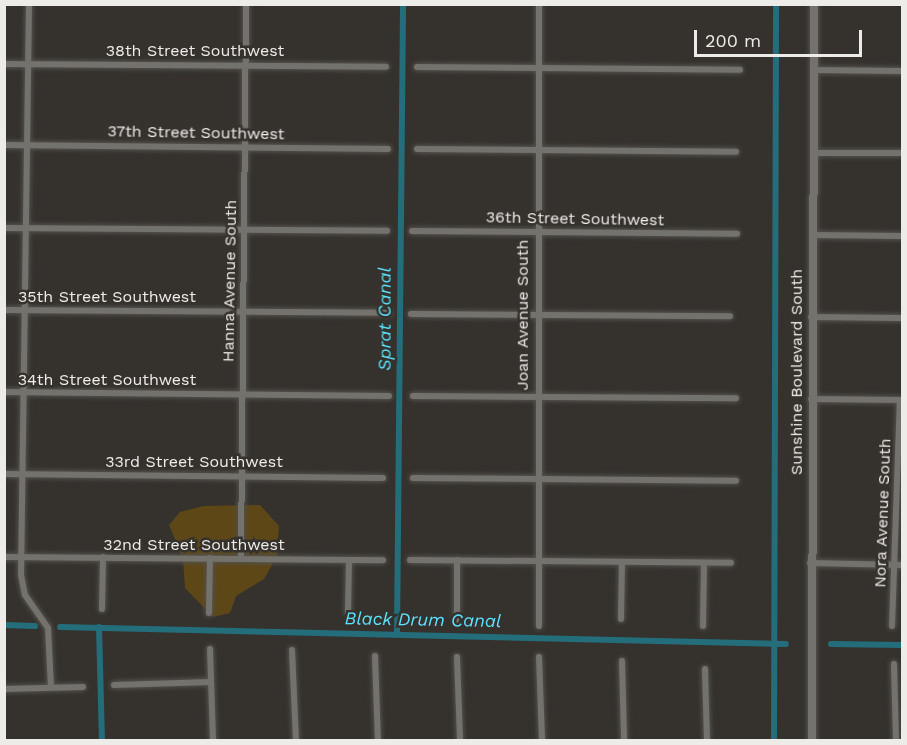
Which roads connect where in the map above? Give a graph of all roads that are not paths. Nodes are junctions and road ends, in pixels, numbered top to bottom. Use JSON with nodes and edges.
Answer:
{"nodes":[{"id":1,"x":29,"y":4,"type":"edge"},
{"id":2,"x":246,"y":4,"type":"edge"},
{"id":3,"x":539,"y":4,"type":"edge"},
{"id":4,"x":814,"y":4,"type":"edge"},
{"id":5,"x":4,"y":64,"type":"edge"},
{"id":6,"x":29,"y":64,"type":"junction"},
{"id":7,"x":245,"y":65,"type":"junction"},
{"id":8,"x":386,"y":67,"type":"dead end"},
{"id":9,"x":417,"y":67,"type":"dead end"},
{"id":10,"x":539,"y":68,"type":"junction"},
{"id":11,"x":740,"y":70,"type":"dead end"},
{"id":12,"x":814,"y":70,"type":"junction"},
{"id":13,"x":903,"y":71,"type":"edge"},
{"id":14,"x":4,"y":146,"type":"edge"},
{"id":15,"x":29,"y":146,"type":"junction"},
{"id":16,"x":245,"y":147,"type":"junction"},
{"id":17,"x":388,"y":149,"type":"dead end"},
{"id":18,"x":417,"y":149,"type":"dead end"},
{"id":19,"x":538,"y":150,"type":"junction"},
{"id":20,"x":736,"y":152,"type":"dead end"},
{"id":21,"x":813,"y":153,"type":"junction"},
{"id":22,"x":903,"y":153,"type":"edge"},
{"id":23,"x":4,"y":228,"type":"edge"},
{"id":24,"x":27,"y":228,"type":"junction"},
{"id":25,"x":244,"y":230,"type":"junction"},
{"id":26,"x":387,"y":231,"type":"dead end"},
{"id":27,"x":412,"y":231,"type":"dead end"},
{"id":28,"x":537,"y":232,"type":"junction"},
{"id":29,"x":736,"y":234,"type":"dead end"},
{"id":30,"x":812,"y":235,"type":"junction"},
{"id":31,"x":903,"y":236,"type":"edge"},
{"id":32,"x":4,"y":310,"type":"edge"},
{"id":33,"x":27,"y":310,"type":"junction"},
{"id":34,"x":243,"y":312,"type":"junction"},
{"id":35,"x":389,"y":313,"type":"dead end"},
{"id":36,"x":411,"y":314,"type":"dead end"},
{"id":37,"x":537,"y":315,"type":"junction"},
{"id":38,"x":730,"y":316,"type":"dead end"},
{"id":39,"x":811,"y":317,"type":"junction"},
{"id":40,"x":903,"y":318,"type":"edge"},
{"id":41,"x":4,"y":392,"type":"edge"},
{"id":42,"x":26,"y":392,"type":"junction"},
{"id":43,"x":243,"y":394,"type":"junction"},
{"id":44,"x":389,"y":396,"type":"dead end"},
{"id":45,"x":413,"y":396,"type":"dead end"},
{"id":46,"x":536,"y":397,"type":"junction"},
{"id":47,"x":736,"y":398,"type":"dead end"},
{"id":48,"x":811,"y":399,"type":"junction"},
{"id":49,"x":901,"y":400,"type":"edge"},
{"id":50,"x":4,"y":474,"type":"edge"},
{"id":51,"x":25,"y":474,"type":"junction"},
{"id":52,"x":242,"y":476,"type":"junction"},
{"id":53,"x":383,"y":477,"type":"dead end"},
{"id":54,"x":413,"y":478,"type":"dead end"},
{"id":55,"x":535,"y":479,"type":"junction"},
{"id":56,"x":736,"y":481,"type":"dead end"},
{"id":57,"x":901,"y":482,"type":"edge"},
{"id":58,"x":4,"y":557,"type":"edge"},
{"id":59,"x":22,"y":557,"type":"junction"},
{"id":60,"x":103,"y":557,"type":"junction"},
{"id":61,"x":210,"y":558,"type":"junction"},
{"id":62,"x":241,"y":559,"type":"junction"},
{"id":63,"x":349,"y":560,"type":"junction"},
{"id":64,"x":383,"y":560,"type":"dead end"},
{"id":65,"x":410,"y":560,"type":"dead end"},
{"id":66,"x":457,"y":560,"type":"junction"},
{"id":67,"x":539,"y":561,"type":"junction"},
{"id":68,"x":622,"y":562,"type":"junction"},
{"id":69,"x":704,"y":562,"type":"junction"},
{"id":70,"x":731,"y":563,"type":"dead end"},
{"id":71,"x":809,"y":564,"type":"junction"},
{"id":72,"x":894,"y":565,"type":"junction"},
{"id":73,"x":903,"y":565,"type":"edge"},
{"id":74,"x":102,"y":609,"type":"dead end"},
{"id":75,"x":348,"y":612,"type":"dead end"},
{"id":76,"x":209,"y":613,"type":"dead end"},
{"id":77,"x":621,"y":619,"type":"dead end"},
{"id":78,"x":457,"y":621,"type":"dead end"},
{"id":79,"x":539,"y":626,"type":"dead end"},
{"id":80,"x":704,"y":626,"type":"dead end"},
{"id":81,"x":892,"y":626,"type":"dead end"},
{"id":82,"x":210,"y":649,"type":"dead end"},
{"id":83,"x":292,"y":650,"type":"dead end"},
{"id":84,"x":375,"y":656,"type":"dead end"},
{"id":85,"x":457,"y":657,"type":"dead end"},
{"id":86,"x":539,"y":657,"type":"dead end"},
{"id":87,"x":622,"y":661,"type":"dead end"},
{"id":88,"x":894,"y":664,"type":"dead end"},
{"id":89,"x":705,"y":669,"type":"dead end"},
{"id":90,"x":212,"y":682,"type":"junction"},
{"id":91,"x":114,"y":685,"type":"dead end"},
{"id":92,"x":51,"y":687,"type":"junction"},
{"id":93,"x":83,"y":687,"type":"dead end"},
{"id":94,"x":4,"y":689,"type":"edge"},
{"id":95,"x":213,"y":741,"type":"edge"},
{"id":96,"x":296,"y":741,"type":"edge"},
{"id":97,"x":378,"y":741,"type":"edge"},
{"id":98,"x":460,"y":741,"type":"edge"},
{"id":99,"x":542,"y":741,"type":"edge"},
{"id":100,"x":624,"y":741,"type":"edge"},
{"id":101,"x":707,"y":741,"type":"edge"},
{"id":102,"x":812,"y":741,"type":"edge"},
{"id":103,"x":896,"y":741,"type":"edge"}],
"edges":[{"from":1,"to":6,"type":"street"},
{"from":2,"to":7,"type":"street","name":"Hanna Avenue South"},
{"from":3,"to":10,"type":"street","name":"Joan Avenue South"},
{"from":4,"to":12,"type":"street","name":"Sunshine Boulevard South"},
{"from":5,"to":6,"type":"street","name":"38th Street Southwest"},
{"from":6,"to":7,"type":"street","name":"38th Street Southwest"},
{"from":6,"to":15,"type":"street"},
{"from":7,"to":8,"type":"street","name":"38th Street Southwest"},
{"from":7,"to":16,"type":"street","name":"Hanna Avenue South"},
{"from":9,"to":10,"type":"street"},
{"from":10,"to":11,"type":"street"},
{"from":10,"to":19,"type":"street","name":"Joan Avenue South"},
{"from":12,"to":13,"type":"street"},
{"from":12,"to":21,"type":"street","name":"Sunshine Boulevard South"},
{"from":14,"to":15,"type":"street","name":"37th Street Southwest"},
{"from":15,"to":16,"type":"street","name":"37th Street Southwest"},
{"from":15,"to":24,"type":"street"},
{"from":16,"to":17,"type":"street","name":"37th Street Southwest"},
{"from":16,"to":25,"type":"street","name":"Hanna Avenue South"},
{"from":18,"to":19,"type":"street"},
{"from":19,"to":20,"type":"street"},
{"from":19,"to":28,"type":"street","name":"Joan Avenue South"},
{"from":21,"to":22,"type":"street"},
{"from":21,"to":30,"type":"street","name":"Sunshine Boulevard South"},
{"from":23,"to":24,"type":"street"},
{"from":24,"to":25,"type":"street"},
{"from":24,"to":33,"type":"street"},
{"from":25,"to":26,"type":"street"},
{"from":25,"to":34,"type":"street","name":"Hanna Avenue South"},
{"from":27,"to":28,"type":"street","name":"36th Street Southwest"},
{"from":28,"to":29,"type":"street","name":"36th Street Southwest"},
{"from":28,"to":37,"type":"street","name":"Joan Avenue South"},
{"from":30,"to":31,"type":"street"},
{"from":30,"to":39,"type":"street","name":"Sunshine Boulevard South"},
{"from":32,"to":33,"type":"street","name":"35th Street Southwest"},
{"from":33,"to":34,"type":"street","name":"35th Street Southwest"},
{"from":33,"to":42,"type":"street"},
{"from":34,"to":35,"type":"street","name":"35th Street Southwest"},
{"from":34,"to":43,"type":"street","name":"Hanna Avenue South"},
{"from":36,"to":37,"type":"street"},
{"from":37,"to":38,"type":"street"},
{"from":37,"to":46,"type":"street","name":"Joan Avenue South"},
{"from":39,"to":40,"type":"street"},
{"from":39,"to":48,"type":"street","name":"Sunshine Boulevard South"},
{"from":41,"to":42,"type":"street","name":"34th Street Southwest"},
{"from":42,"to":43,"type":"street","name":"34th Street Southwest"},
{"from":42,"to":51,"type":"street"},
{"from":43,"to":44,"type":"street","name":"34th Street Southwest"},
{"from":43,"to":52,"type":"street","name":"Hanna Avenue South"},
{"from":45,"to":46,"type":"street"},
{"from":46,"to":47,"type":"street"},
{"from":46,"to":55,"type":"street","name":"Joan Avenue South"},
{"from":48,"to":49,"type":"street"},
{"from":48,"to":71,"type":"street","name":"Sunshine Boulevard South"},
{"from":49,"to":57,"type":"street","name":"Nora Avenue South"},
{"from":50,"to":51,"type":"street","name":"33rd Street Southwest"},
{"from":51,"to":52,"type":"street","name":"33rd Street Southwest"},
{"from":51,"to":59,"type":"street"},
{"from":52,"to":53,"type":"street","name":"33rd Street Southwest"},
{"from":52,"to":62,"type":"street","name":"Hanna Avenue South"},
{"from":54,"to":55,"type":"street"},
{"from":55,"to":56,"type":"street"},
{"from":55,"to":67,"type":"street","name":"Joan Avenue South"},
{"from":57,"to":72,"type":"street","name":"Nora Avenue South"},
{"from":58,"to":59,"type":"street","name":"32nd Street Southwest"},
{"from":59,"to":60,"type":"street","name":"32nd Street Southwest"},
{"from":59,"to":92,"type":"street"},
{"from":60,"to":61,"type":"street","name":"32nd Street Southwest"},
{"from":60,"to":74,"type":"street"},
{"from":61,"to":62,"type":"street","name":"32nd Street Southwest"},
{"from":61,"to":76,"type":"street"},
{"from":62,"to":63,"type":"street","name":"32nd Street Southwest"},
{"from":63,"to":64,"type":"street","name":"32nd Street Southwest"},
{"from":63,"to":75,"type":"street"},
{"from":65,"to":66,"type":"street"},
{"from":66,"to":67,"type":"street"},
{"from":66,"to":78,"type":"street"},
{"from":67,"to":68,"type":"street"},
{"from":67,"to":79,"type":"street","name":"Joan Avenue South"},
{"from":68,"to":69,"type":"street"},
{"from":68,"to":77,"type":"street"},
{"from":69,"to":70,"type":"street"},
{"from":69,"to":80,"type":"street"},
{"from":71,"to":72,"type":"street"},
{"from":71,"to":102,"type":"street","name":"Sunshine Boulevard South"},
{"from":72,"to":73,"type":"street"},
{"from":72,"to":81,"type":"street","name":"Nora Avenue South"},
{"from":82,"to":90,"type":"street"},
{"from":83,"to":96,"type":"street"},
{"from":84,"to":97,"type":"street"},
{"from":85,"to":98,"type":"street"},
{"from":86,"to":99,"type":"street"},
{"from":87,"to":100,"type":"street"},
{"from":88,"to":103,"type":"street"},
{"from":89,"to":101,"type":"street"},
{"from":90,"to":91,"type":"street"},
{"from":90,"to":95,"type":"street"},
{"from":92,"to":93,"type":"street"},
{"from":92,"to":94,"type":"street"}]}
